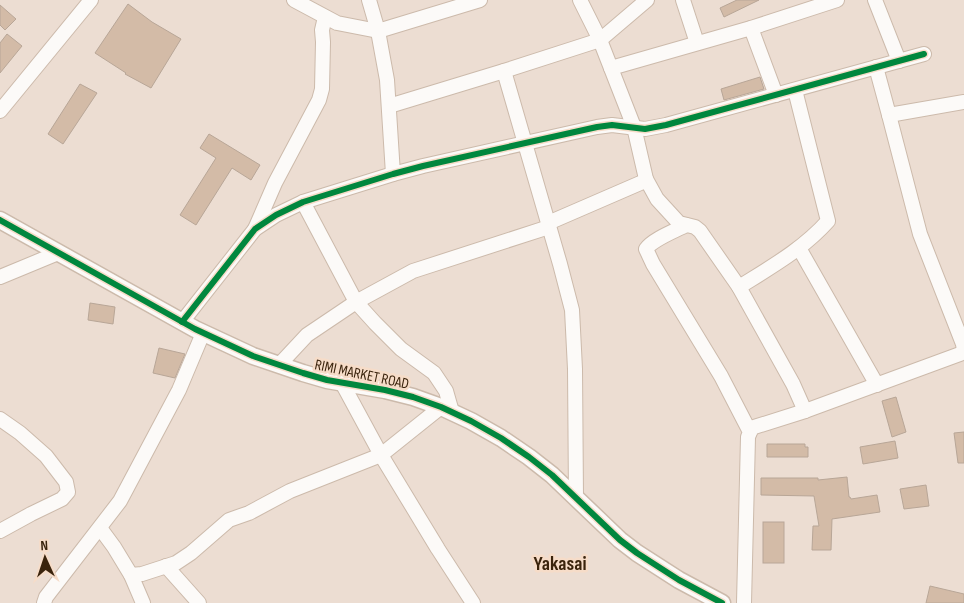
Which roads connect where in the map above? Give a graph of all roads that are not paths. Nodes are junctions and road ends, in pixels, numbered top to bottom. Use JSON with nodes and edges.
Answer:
{"nodes":[{"id":1,"x":91,"y":0,"type":"edge"},
{"id":2,"x":294,"y":0,"type":"edge"},
{"id":3,"x":369,"y":0,"type":"edge"},
{"id":4,"x":480,"y":0,"type":"edge"},
{"id":5,"x":580,"y":0,"type":"edge"},
{"id":6,"x":647,"y":0,"type":"edge"},
{"id":7,"x":683,"y":0,"type":"edge"},
{"id":8,"x":837,"y":0,"type":"edge"},
{"id":9,"x":875,"y":0,"type":"edge"},
{"id":10,"x":325,"y":17,"type":"junction"},
{"id":11,"x":751,"y":28,"type":"junction"},
{"id":12,"x":378,"y":31,"type":"junction"},
{"id":13,"x":600,"y":40,"type":"junction"},
{"id":14,"x":696,"y":43,"type":"junction"},
{"id":15,"x":924,"y":54,"type":"dead end"},
{"id":16,"x":899,"y":61,"type":"junction"},
{"id":17,"x":876,"y":67,"type":"junction"},
{"id":18,"x":611,"y":68,"type":"junction"},
{"id":19,"x":504,"y":72,"type":"junction"},
{"id":20,"x":795,"y":90,"type":"junction"},
{"id":21,"x":776,"y":95,"type":"junction"},
{"id":22,"x":964,"y":102,"type":"edge"},
{"id":23,"x":389,"y":106,"type":"junction"},
{"id":24,"x":0,"y":111,"type":"edge"},
{"id":25,"x":890,"y":115,"type":"junction"},
{"id":26,"x":634,"y":127,"type":"junction"},
{"id":27,"x":525,"y":143,"type":"junction"},
{"id":28,"x":394,"y":174,"type":"junction"},
{"id":29,"x":646,"y":179,"type":"junction"},
{"id":30,"x":303,"y":202,"type":"junction"},
{"id":31,"x":0,"y":220,"type":"edge"},
{"id":32,"x":548,"y":225,"type":"junction"},
{"id":33,"x":686,"y":225,"type":"junction"},
{"id":34,"x":255,"y":229,"type":"junction"},
{"id":35,"x":799,"y":248,"type":"junction"},
{"id":36,"x":58,"y":253,"type":"junction"},
{"id":37,"x":0,"y":277,"type":"edge"},
{"id":38,"x":739,"y":287,"type":"junction"},
{"id":39,"x":356,"y":302,"type":"junction"},
{"id":40,"x":182,"y":322,"type":"junction"},
{"id":41,"x":203,"y":333,"type":"junction"},
{"id":42,"x":279,"y":365,"type":"junction"},
{"id":43,"x":342,"y":383,"type":"junction"},
{"id":44,"x":877,"y":385,"type":"junction"},
{"id":45,"x":446,"y":410,"type":"junction"},
{"id":46,"x":805,"y":411,"type":"junction"},
{"id":47,"x":0,"y":419,"type":"edge"},
{"id":48,"x":750,"y":432,"type":"junction"},
{"id":49,"x":381,"y":455,"type":"junction"},
{"id":50,"x":576,"y":498,"type":"junction"},
{"id":51,"x":100,"y":528,"type":"junction"},
{"id":52,"x":0,"y":531,"type":"edge"},
{"id":53,"x":166,"y":566,"type":"junction"},
{"id":54,"x":131,"y":575,"type":"junction"},
{"id":55,"x":719,"y":602,"type":"edge"},
{"id":56,"x":44,"y":603,"type":"edge"},
{"id":57,"x":142,"y":603,"type":"edge"},
{"id":58,"x":199,"y":603,"type":"edge"},
{"id":59,"x":473,"y":603,"type":"edge"},
{"id":60,"x":744,"y":603,"type":"edge"}],
"edges":[{"from":1,"to":24,"type":"street"},
{"from":2,"to":10,"type":"street"},
{"from":3,"to":12,"type":"street"},
{"from":4,"to":12,"type":"street"},
{"from":5,"to":13,"type":"street"},
{"from":6,"to":13,"type":"street"},
{"from":7,"to":14,"type":"street"},
{"from":8,"to":11,"type":"street"},
{"from":9,"to":16,"type":"street"},
{"from":10,"to":12,"type":"street"},
{"from":10,"to":34,"type":"street"},
{"from":11,"to":14,"type":"street"},
{"from":11,"to":21,"type":"street"},
{"from":12,"to":23,"type":"street"},
{"from":13,"to":18,"type":"street"},
{"from":13,"to":19,"type":"street"},
{"from":14,"to":18,"type":"street"},
{"from":15,"to":16,"type":"street"},
{"from":16,"to":17,"type":"street"},
{"from":17,"to":20,"type":"street"},
{"from":17,"to":25,"type":"street"},
{"from":18,"to":26,"type":"street"},
{"from":19,"to":23,"type":"street"},
{"from":19,"to":27,"type":"street"},
{"from":20,"to":21,"type":"street"},
{"from":20,"to":35,"type":"street"},
{"from":21,"to":26,"type":"street"},
{"from":22,"to":25,"type":"street"},
{"from":23,"to":28,"type":"street"},
{"from":25,"to":44,"type":"street"},
{"from":26,"to":27,"type":"street"},
{"from":26,"to":29,"type":"street"},
{"from":27,"to":28,"type":"street"},
{"from":27,"to":32,"type":"street"},
{"from":28,"to":30,"type":"street"},
{"from":29,"to":32,"type":"street"},
{"from":29,"to":33,"type":"street"},
{"from":30,"to":34,"type":"street"},
{"from":30,"to":39,"type":"street"},
{"from":31,"to":36,"type":"street","name":"RIMI MARKET ROAD"},
{"from":32,"to":39,"type":"street"},
{"from":32,"to":50,"type":"street"},
{"from":33,"to":38,"type":"street"},
{"from":33,"to":48,"type":"street"},
{"from":34,"to":40,"type":"street"},
{"from":35,"to":38,"type":"street"},
{"from":35,"to":44,"type":"street"},
{"from":36,"to":37,"type":"street"},
{"from":36,"to":40,"type":"street","name":"RIMI MARKET ROAD"},
{"from":38,"to":46,"type":"street"},
{"from":39,"to":42,"type":"street"},
{"from":39,"to":45,"type":"street"},
{"from":40,"to":41,"type":"street","name":"RIMI MARKET ROAD"},
{"from":41,"to":42,"type":"street","name":"RIMI MARKET ROAD"},
{"from":41,"to":51,"type":"street"},
{"from":42,"to":43,"type":"street","name":"RIMI MARKET ROAD"},
{"from":43,"to":45,"type":"street","name":"RIMI MARKET ROAD"},
{"from":43,"to":49,"type":"street"},
{"from":44,"to":46,"type":"street"},
{"from":45,"to":49,"type":"street"},
{"from":45,"to":50,"type":"street","name":"RIMI MARKET ROAD"},
{"from":46,"to":48,"type":"street"},
{"from":47,"to":52,"type":"street"},
{"from":48,"to":60,"type":"street"},
{"from":49,"to":53,"type":"street"},
{"from":49,"to":59,"type":"street"},
{"from":50,"to":55,"type":"street","name":"RIMI MARKET ROAD"},
{"from":51,"to":54,"type":"street"},
{"from":51,"to":56,"type":"street"},
{"from":53,"to":54,"type":"street"},
{"from":53,"to":58,"type":"street"},
{"from":54,"to":57,"type":"street"}]}
